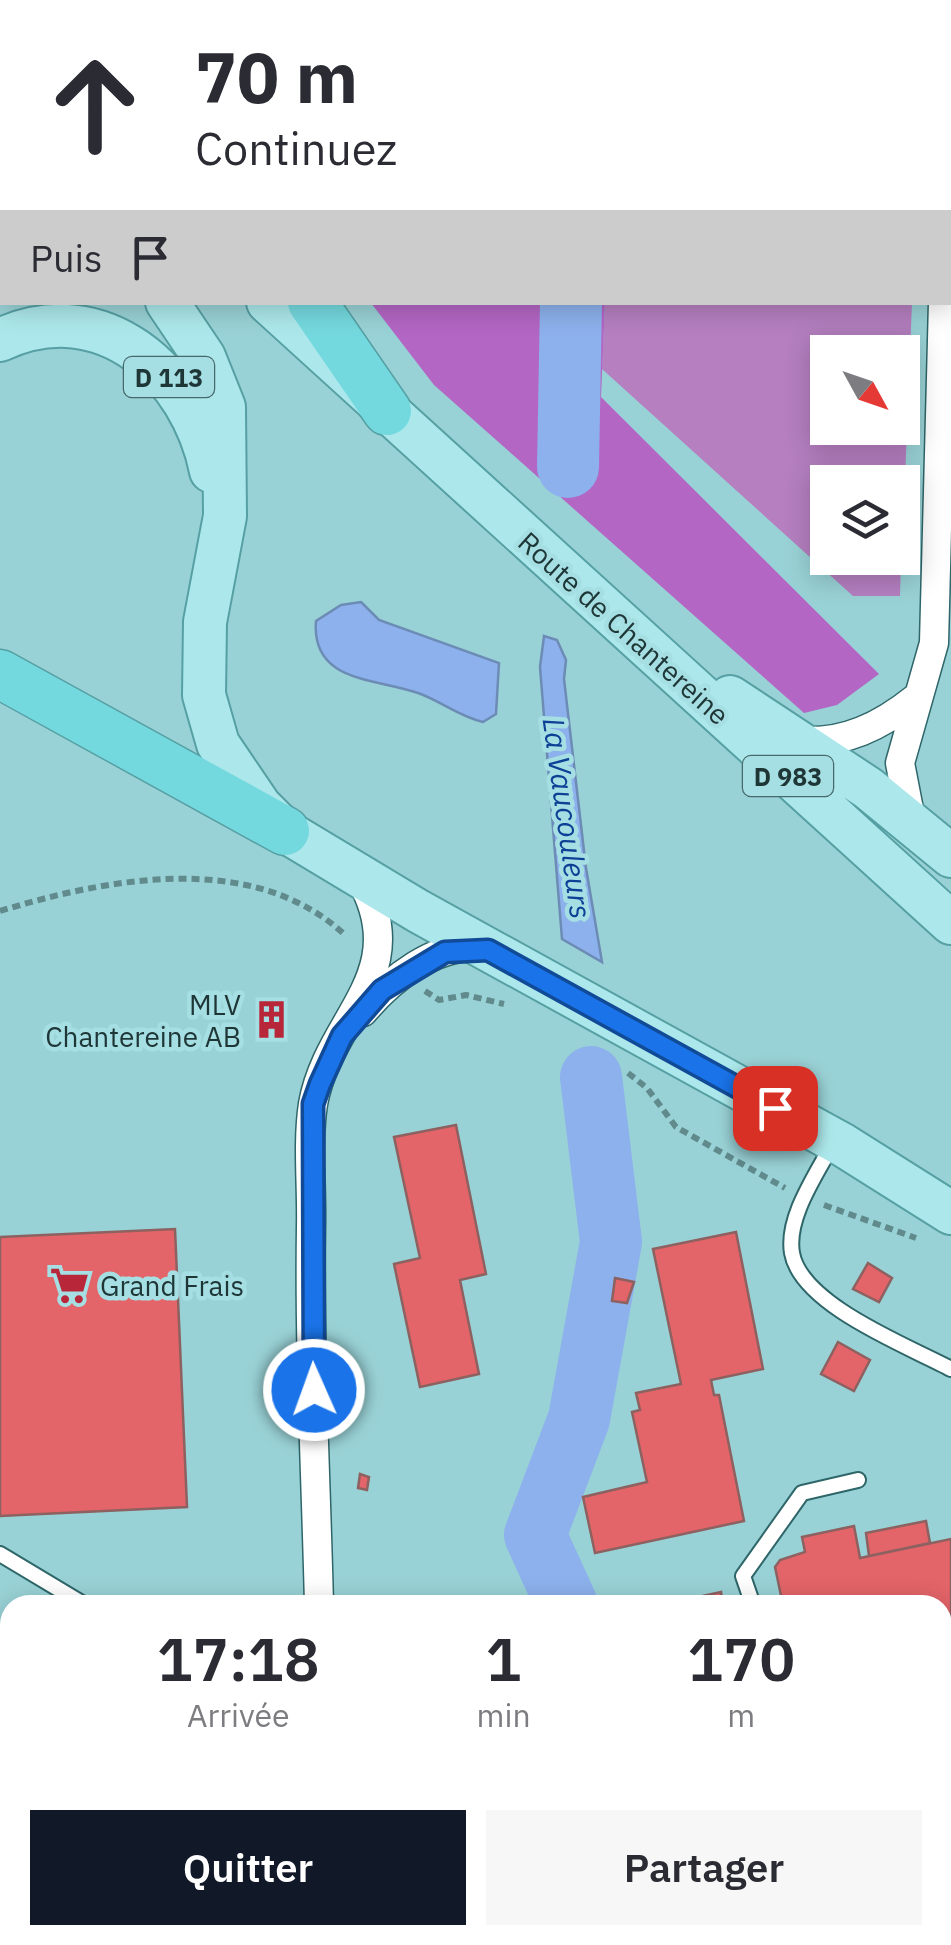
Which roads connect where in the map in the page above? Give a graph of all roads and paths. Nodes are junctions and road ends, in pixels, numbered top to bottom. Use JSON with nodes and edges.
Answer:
{"nodes":[{"id":1,"x":168,"y":305,"type":"edge"},
{"id":2,"x":271,"y":305,"type":"edge"},
{"id":3,"x":314,"y":305,"type":"edge"},
{"id":4,"x":943,"y":305,"type":"edge"},
{"id":5,"x":0,"y":340,"type":"edge"},
{"id":6,"x":387,"y":411,"type":"junction"},
{"id":7,"x":219,"y":551,"type":"junction"},
{"id":8,"x":624,"y":629,"type":"junction"},
{"id":9,"x":0,"y":674,"type":"edge"},
{"id":10,"x":916,"y":698,"type":"junction"},
{"id":11,"x":798,"y":741,"type":"junction"},
{"id":12,"x":911,"y":820,"type":"junction"},
{"id":13,"x":285,"y":831,"type":"junction"},
{"id":14,"x":951,"y":856,"type":"edge"},
{"id":15,"x":359,"y":876,"type":"junction"},
{"id":16,"x":0,"y":910,"type":"edge"},
{"id":17,"x":951,"y":923,"type":"edge"},
{"id":18,"x":488,"y":950,"type":"junction"},
{"id":19,"x":377,"y":958,"type":"junction"},
{"id":20,"x":402,"y":975,"type":"junction"},
{"id":21,"x":520,"y":1012,"type":"dead end"},
{"id":22,"x":342,"y":1036,"type":"junction"},
{"id":23,"x":613,"y":1064,"type":"dead end"},
{"id":24,"x":838,"y":1143,"type":"junction"},
{"id":25,"x":951,"y":1191,"type":"edge"},
{"id":26,"x":805,"y":1198,"type":"junction"},
{"id":27,"x":941,"y":1228,"type":"edge"},
{"id":28,"x":951,"y":1369,"type":"edge"},
{"id":29,"x":858,"y":1480,"type":"dead end"},
{"id":30,"x":0,"y":1554,"type":"edge"},
{"id":31,"x":69,"y":1595,"type":"edge"},
{"id":32,"x":320,"y":1595,"type":"edge"},
{"id":33,"x":750,"y":1595,"type":"edge"}],
"edges":[{"from":1,"to":7,"type":"main road"},
{"from":2,"to":6,"type":"main road","number":"D 983"},
{"from":3,"to":6,"type":"highway"},
{"from":4,"to":10,"type":"street"},
{"from":5,"to":7,"type":"main road","number":"D 113"},
{"from":6,"to":8,"type":"main road","name":"Route de Chantereine","number":"D 983"},
{"from":7,"to":13,"type":"main road"},
{"from":8,"to":11,"type":"main road"},
{"from":8,"to":17,"type":"main road","name":"Route de Chantereine","number":"D 983"},
{"from":9,"to":13,"type":"highway"},
{"from":10,"to":11,"type":"street"},
{"from":10,"to":12,"type":"street"},
{"from":11,"to":12,"type":"main road"},
{"from":12,"to":14,"type":"main road"},
{"from":13,"to":15,"type":"main road"},
{"from":15,"to":18,"type":"main road"},
{"from":15,"to":19,"type":"street"},
{"from":16,"to":19,"type":"path"},
{"from":18,"to":20,"type":"street"},
{"from":18,"to":24,"type":"main road"},
{"from":19,"to":22,"type":"street"},
{"from":20,"to":21,"type":"path"},
{"from":20,"to":22,"type":"street"},
{"from":22,"to":32,"type":"street"},
{"from":23,"to":26,"type":"path"},
{"from":24,"to":25,"type":"main road"},
{"from":24,"to":26,"type":"lane"},
{"from":24,"to":27,"type":"main road"},
{"from":26,"to":27,"type":"path"},
{"from":26,"to":28,"type":"lane"},
{"from":29,"to":33,"type":"lane"},
{"from":30,"to":31,"type":"lane"}]}
